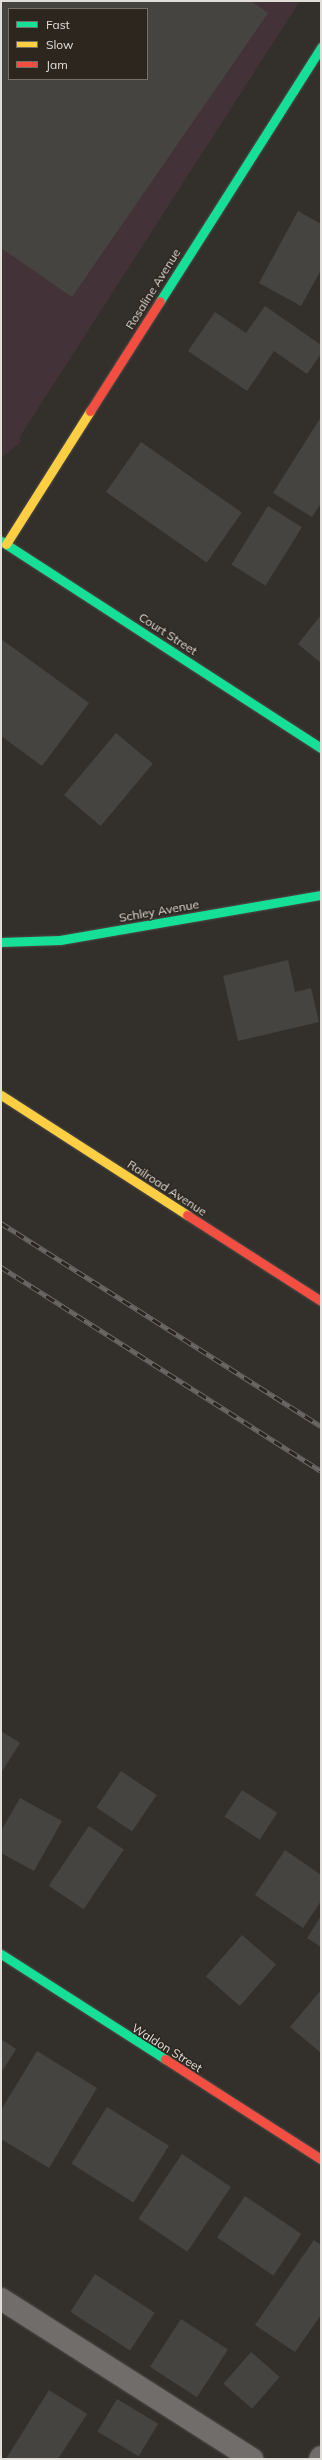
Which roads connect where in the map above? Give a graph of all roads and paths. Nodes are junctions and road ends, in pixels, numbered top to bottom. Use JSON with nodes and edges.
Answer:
{"nodes":[{"id":1,"x":321,"y":47,"type":"edge"},
{"id":2,"x":4,"y":543,"type":"edge"},
{"id":3,"x":320,"y":747,"type":"edge"},
{"id":4,"x":321,"y":895,"type":"edge"},
{"id":5,"x":1,"y":942,"type":"edge"},
{"id":6,"x":1,"y":1095,"type":"edge"},
{"id":7,"x":321,"y":1301,"type":"edge"},
{"id":8,"x":1,"y":1954,"type":"edge"},
{"id":9,"x":321,"y":2159,"type":"edge"},
{"id":10,"x":1,"y":2299,"type":"edge"},
{"id":11,"x":252,"y":2459,"type":"edge"}],
"edges":[{"from":1,"to":2,"type":"street","name":"Rosaline Avenue"},
{"from":2,"to":3,"type":"street","name":"Court Street"},
{"from":4,"to":5,"type":"street","name":"Schley Avenue"},
{"from":6,"to":7,"type":"street","name":"Railroad Avenue"},
{"from":8,"to":9,"type":"street","name":"Waldon Street"},
{"from":10,"to":11,"type":"lane"}]}
